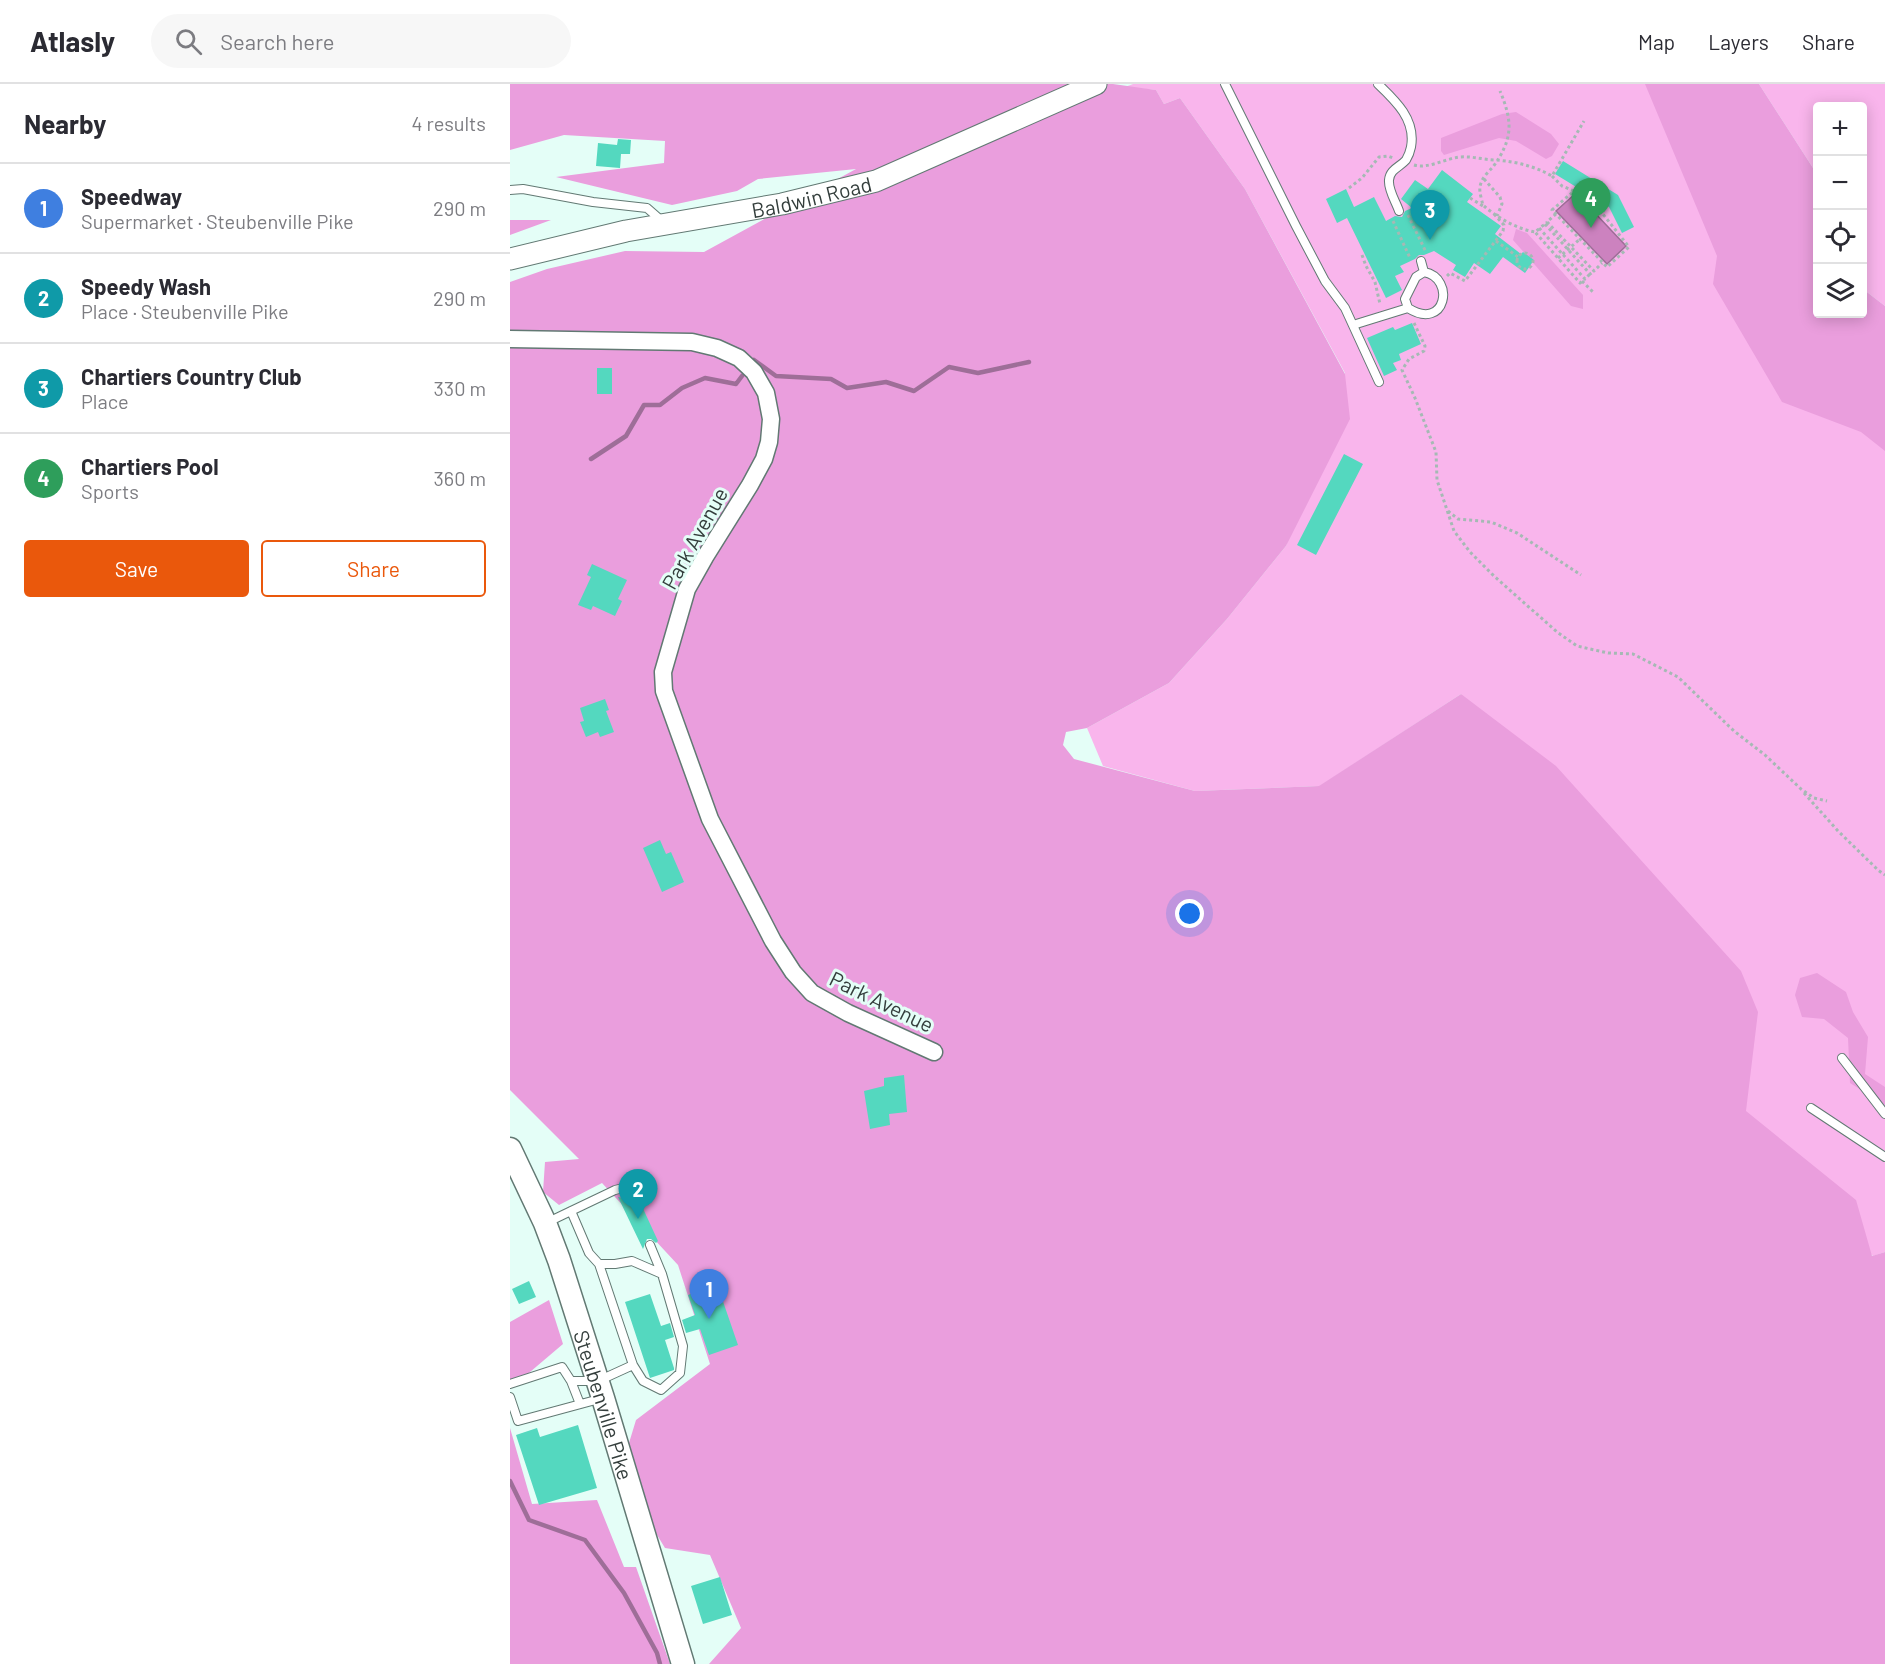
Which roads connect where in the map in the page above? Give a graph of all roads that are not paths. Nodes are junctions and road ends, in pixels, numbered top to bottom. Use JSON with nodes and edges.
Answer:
{"nodes":[{"id":1,"x":1096,"y":84,"type":"edge"},
{"id":2,"x":1225,"y":84,"type":"edge"},
{"id":3,"x":1378,"y":84,"type":"edge"},
{"id":4,"x":510,"y":190,"type":"edge"},
{"id":5,"x":1399,"y":211,"type":"dead end"},
{"id":6,"x":665,"y":224,"type":"junction"},
{"id":7,"x":510,"y":259,"type":"edge"},
{"id":8,"x":1408,"y":308,"type":"junction"},
{"id":9,"x":1353,"y":326,"type":"junction"},
{"id":10,"x":510,"y":339,"type":"edge"},
{"id":11,"x":1379,"y":382,"type":"dead end"},
{"id":12,"x":934,"y":1052,"type":"dead end"},
{"id":13,"x":1842,"y":1058,"type":"dead end"},
{"id":14,"x":1811,"y":1108,"type":"dead end"},
{"id":15,"x":1885,"y":1114,"type":"edge"},
{"id":16,"x":510,"y":1149,"type":"edge"},
{"id":17,"x":1885,"y":1157,"type":"edge"},
{"id":18,"x":626,"y":1193,"type":"dead end"},
{"id":19,"x":571,"y":1211,"type":"junction"},
{"id":20,"x":545,"y":1223,"type":"junction"},
{"id":21,"x":650,"y":1245,"type":"dead end"},
{"id":22,"x":599,"y":1264,"type":"junction"},
{"id":23,"x":662,"y":1274,"type":"junction"},
{"id":24,"x":633,"y":1365,"type":"junction"},
{"id":25,"x":571,"y":1381,"type":"junction"},
{"id":26,"x":510,"y":1384,"type":"edge"},
{"id":27,"x":600,"y":1390,"type":"junction"},
{"id":28,"x":510,"y":1397,"type":"edge"},
{"id":29,"x":580,"y":1404,"type":"junction"},
{"id":30,"x":684,"y":1664,"type":"edge"}],
"edges":[{"from":1,"to":6,"type":"street","name":"Baldwin Road"},
{"from":2,"to":9,"type":"lane"},
{"from":3,"to":5,"type":"lane"},
{"from":4,"to":6,"type":"lane"},
{"from":6,"to":7,"type":"street","name":"Baldwin Road"},
{"from":8,"to":8,"type":"lane"},
{"from":8,"to":9,"type":"lane"},
{"from":9,"to":11,"type":"lane"},
{"from":10,"to":12,"type":"street","name":"Park Avenue"},
{"from":13,"to":15,"type":"lane"},
{"from":14,"to":17,"type":"lane"},
{"from":16,"to":20,"type":"main road","name":"Steubenville Pike"},
{"from":18,"to":19,"type":"lane"},
{"from":19,"to":20,"type":"lane"},
{"from":19,"to":22,"type":"lane"},
{"from":20,"to":27,"type":"main road","name":"Steubenville Pike"},
{"from":21,"to":23,"type":"lane"},
{"from":22,"to":23,"type":"lane"},
{"from":22,"to":24,"type":"lane"},
{"from":23,"to":24,"type":"lane"},
{"from":24,"to":27,"type":"lane"},
{"from":25,"to":26,"type":"lane"},
{"from":25,"to":27,"type":"lane"},
{"from":25,"to":29,"type":"lane"},
{"from":27,"to":29,"type":"lane"},
{"from":27,"to":30,"type":"main road","name":"Steubenville Pike"},
{"from":28,"to":29,"type":"lane"}]}
